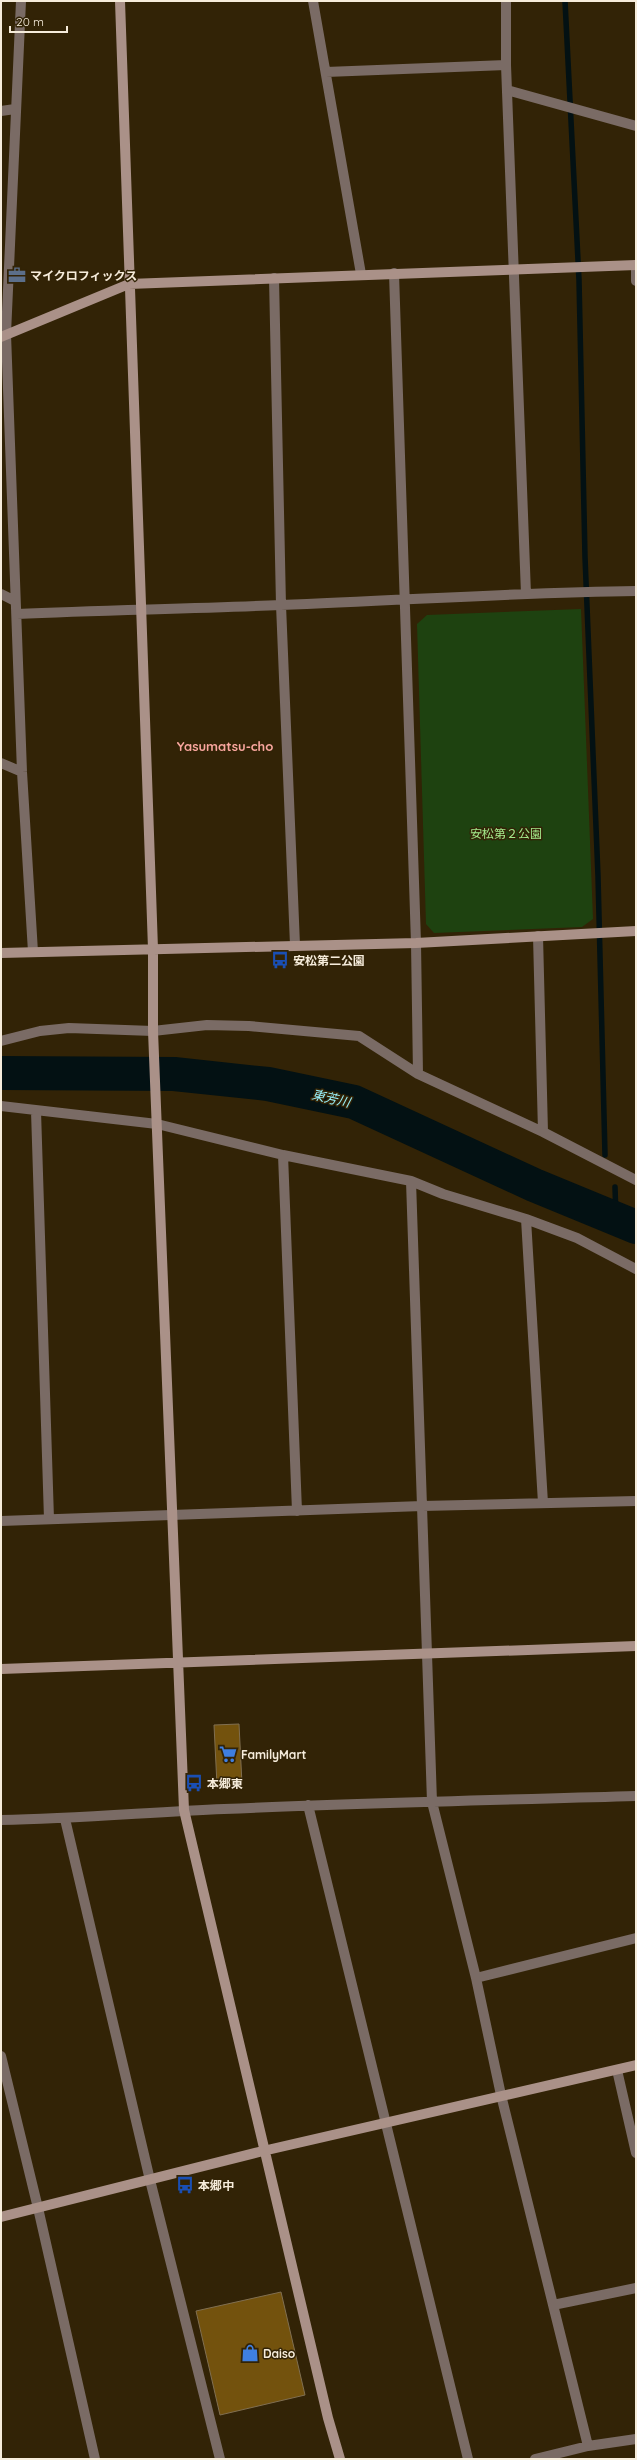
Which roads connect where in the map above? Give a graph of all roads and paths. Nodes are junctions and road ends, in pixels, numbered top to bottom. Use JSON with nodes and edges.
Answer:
{"nodes":[{"id":1,"x":21,"y":1,"type":"edge"},
{"id":2,"x":120,"y":1,"type":"edge"},
{"id":3,"x":313,"y":1,"type":"edge"},
{"id":4,"x":506,"y":1,"type":"edge"},
{"id":5,"x":506,"y":65,"type":"junction"},
{"id":6,"x":326,"y":72,"type":"junction"},
{"id":7,"x":507,"y":90,"type":"junction"},
{"id":8,"x":16,"y":109,"type":"junction"},
{"id":9,"x":1,"y":111,"type":"edge"},
{"id":10,"x":636,"y":126,"type":"edge"},
{"id":11,"x":636,"y":265,"type":"edge"},
{"id":12,"x":515,"y":269,"type":"junction"},
{"id":13,"x":394,"y":273,"type":"junction"},
{"id":14,"x":361,"y":274,"type":"junction"},
{"id":15,"x":274,"y":278,"type":"junction"},
{"id":16,"x":636,"y":281,"type":"edge"},
{"id":17,"x":128,"y":284,"type":"junction"},
{"id":18,"x":4,"y":336,"type":"edge"},
{"id":19,"x":636,"y":592,"type":"edge"},
{"id":20,"x":1,"y":594,"type":"edge"},
{"id":21,"x":526,"y":594,"type":"junction"},
{"id":22,"x":405,"y":599,"type":"junction"},
{"id":23,"x":15,"y":601,"type":"junction"},
{"id":24,"x":281,"y":605,"type":"junction"},
{"id":25,"x":141,"y":608,"type":"junction"},
{"id":26,"x":17,"y":614,"type":"junction"},
{"id":27,"x":1,"y":763,"type":"edge"},
{"id":28,"x":22,"y":772,"type":"junction"},
{"id":29,"x":636,"y":931,"type":"edge"},
{"id":30,"x":538,"y":936,"type":"junction"},
{"id":31,"x":416,"y":943,"type":"junction"},
{"id":32,"x":295,"y":945,"type":"junction"},
{"id":33,"x":153,"y":949,"type":"junction"},
{"id":34,"x":33,"y":952,"type":"junction"},
{"id":35,"x":1,"y":953,"type":"edge"},
{"id":36,"x":153,"y":1032,"type":"junction"},
{"id":37,"x":1,"y":1041,"type":"edge"},
{"id":38,"x":418,"y":1074,"type":"junction"},
{"id":39,"x":1,"y":1106,"type":"edge"},
{"id":40,"x":36,"y":1111,"type":"junction"},
{"id":41,"x":157,"y":1121,"type":"junction"},
{"id":42,"x":543,"y":1132,"type":"junction"},
{"id":43,"x":283,"y":1155,"type":"junction"},
{"id":44,"x":636,"y":1180,"type":"edge"},
{"id":45,"x":412,"y":1181,"type":"junction"},
{"id":46,"x":526,"y":1219,"type":"junction"},
{"id":47,"x":636,"y":1269,"type":"edge"},
{"id":48,"x":636,"y":1501,"type":"edge"},
{"id":49,"x":543,"y":1503,"type":"junction"},
{"id":50,"x":422,"y":1506,"type":"junction"},
{"id":51,"x":297,"y":1511,"type":"junction"},
{"id":52,"x":173,"y":1516,"type":"junction"},
{"id":53,"x":49,"y":1519,"type":"junction"},
{"id":54,"x":1,"y":1521,"type":"edge"},
{"id":55,"x":636,"y":1646,"type":"edge"},
{"id":56,"x":426,"y":1653,"type":"junction"},
{"id":57,"x":178,"y":1663,"type":"junction"},
{"id":58,"x":1,"y":1669,"type":"edge"},
{"id":59,"x":636,"y":1796,"type":"edge"},
{"id":60,"x":432,"y":1802,"type":"junction"},
{"id":61,"x":308,"y":1805,"type":"junction"},
{"id":62,"x":184,"y":1810,"type":"junction"},
{"id":63,"x":65,"y":1819,"type":"junction"},
{"id":64,"x":1,"y":1820,"type":"edge"},
{"id":65,"x":636,"y":1938,"type":"edge"},
{"id":66,"x":476,"y":1978,"type":"junction"},
{"id":67,"x":1,"y":2056,"type":"edge"},
{"id":68,"x":636,"y":2065,"type":"edge"},
{"id":69,"x":617,"y":2070,"type":"junction"},
{"id":70,"x":501,"y":2095,"type":"junction"},
{"id":71,"x":385,"y":2124,"type":"junction"},
{"id":72,"x":263,"y":2152,"type":"junction"},
{"id":73,"x":636,"y":2153,"type":"edge"},
{"id":74,"x":150,"y":2180,"type":"junction"},
{"id":75,"x":38,"y":2208,"type":"junction"},
{"id":76,"x":1,"y":2217,"type":"edge"},
{"id":77,"x":636,"y":2288,"type":"edge"},
{"id":78,"x":553,"y":2305,"type":"junction"},
{"id":79,"x":636,"y":2440,"type":"edge"},
{"id":80,"x":588,"y":2446,"type":"junction"},
{"id":81,"x":95,"y":2459,"type":"edge"},
{"id":82,"x":220,"y":2459,"type":"edge"},
{"id":83,"x":340,"y":2459,"type":"edge"},
{"id":84,"x":468,"y":2459,"type":"edge"},
{"id":85,"x":535,"y":2459,"type":"edge"}],
"edges":[{"from":1,"to":8,"type":"street"},
{"from":2,"to":17,"type":"street"},
{"from":3,"to":6,"type":"street"},
{"from":4,"to":5,"type":"street"},
{"from":5,"to":6,"type":"street"},
{"from":5,"to":7,"type":"street"},
{"from":6,"to":14,"type":"street"},
{"from":7,"to":10,"type":"street"},
{"from":7,"to":12,"type":"street"},
{"from":8,"to":9,"type":"street"},
{"from":8,"to":18,"type":"street"},
{"from":11,"to":12,"type":"street"},
{"from":11,"to":16,"type":"street"},
{"from":12,"to":13,"type":"street"},
{"from":12,"to":21,"type":"street"},
{"from":13,"to":14,"type":"street"},
{"from":13,"to":22,"type":"street"},
{"from":14,"to":15,"type":"street"},
{"from":15,"to":17,"type":"street"},
{"from":15,"to":24,"type":"street"},
{"from":17,"to":18,"type":"street"},
{"from":17,"to":25,"type":"street"},
{"from":18,"to":23,"type":"street"},
{"from":19,"to":21,"type":"street"},
{"from":20,"to":23,"type":"street"},
{"from":21,"to":22,"type":"street"},
{"from":22,"to":24,"type":"street"},
{"from":22,"to":31,"type":"street"},
{"from":23,"to":26,"type":"street"},
{"from":24,"to":25,"type":"street"},
{"from":24,"to":32,"type":"street"},
{"from":25,"to":26,"type":"street"},
{"from":25,"to":33,"type":"street"},
{"from":26,"to":28,"type":"street"},
{"from":27,"to":28,"type":"street"},
{"from":28,"to":34,"type":"street"},
{"from":29,"to":30,"type":"street"},
{"from":30,"to":31,"type":"street"},
{"from":30,"to":42,"type":"street"},
{"from":31,"to":32,"type":"street"},
{"from":31,"to":38,"type":"street"},
{"from":32,"to":33,"type":"street"},
{"from":33,"to":34,"type":"street"},
{"from":33,"to":36,"type":"street"},
{"from":34,"to":35,"type":"street"},
{"from":36,"to":37,"type":"street"},
{"from":36,"to":38,"type":"street"},
{"from":36,"to":41,"type":"street"},
{"from":38,"to":42,"type":"street"},
{"from":39,"to":40,"type":"street"},
{"from":40,"to":41,"type":"street"},
{"from":40,"to":53,"type":"street"},
{"from":41,"to":43,"type":"street"},
{"from":41,"to":52,"type":"street"},
{"from":42,"to":44,"type":"street"},
{"from":43,"to":45,"type":"street"},
{"from":43,"to":51,"type":"street"},
{"from":45,"to":46,"type":"street"},
{"from":45,"to":50,"type":"street"},
{"from":46,"to":47,"type":"street"},
{"from":46,"to":49,"type":"street"},
{"from":48,"to":49,"type":"street"},
{"from":49,"to":50,"type":"street"},
{"from":50,"to":51,"type":"street"},
{"from":50,"to":56,"type":"street"},
{"from":51,"to":52,"type":"street"},
{"from":52,"to":53,"type":"street"},
{"from":52,"to":57,"type":"street"},
{"from":53,"to":54,"type":"street"},
{"from":55,"to":56,"type":"street"},
{"from":56,"to":57,"type":"street"},
{"from":56,"to":60,"type":"street"},
{"from":57,"to":58,"type":"street"},
{"from":57,"to":62,"type":"street"},
{"from":59,"to":60,"type":"street"},
{"from":60,"to":61,"type":"street"},
{"from":60,"to":66,"type":"street"},
{"from":61,"to":62,"type":"street"},
{"from":61,"to":71,"type":"street"},
{"from":62,"to":63,"type":"street"},
{"from":62,"to":72,"type":"street"},
{"from":63,"to":64,"type":"street"},
{"from":63,"to":74,"type":"street"},
{"from":65,"to":66,"type":"street"},
{"from":66,"to":70,"type":"street"},
{"from":67,"to":75,"type":"street"},
{"from":68,"to":69,"type":"street"},
{"from":69,"to":70,"type":"street"},
{"from":69,"to":73,"type":"street"},
{"from":70,"to":71,"type":"street"},
{"from":70,"to":78,"type":"street"},
{"from":71,"to":72,"type":"street"},
{"from":71,"to":84,"type":"street"},
{"from":72,"to":74,"type":"street"},
{"from":72,"to":83,"type":"street"},
{"from":74,"to":75,"type":"street"},
{"from":74,"to":82,"type":"street"},
{"from":75,"to":76,"type":"street"},
{"from":75,"to":81,"type":"street"},
{"from":77,"to":78,"type":"street"},
{"from":78,"to":80,"type":"street"},
{"from":79,"to":80,"type":"street"},
{"from":80,"to":85,"type":"street"}]}
